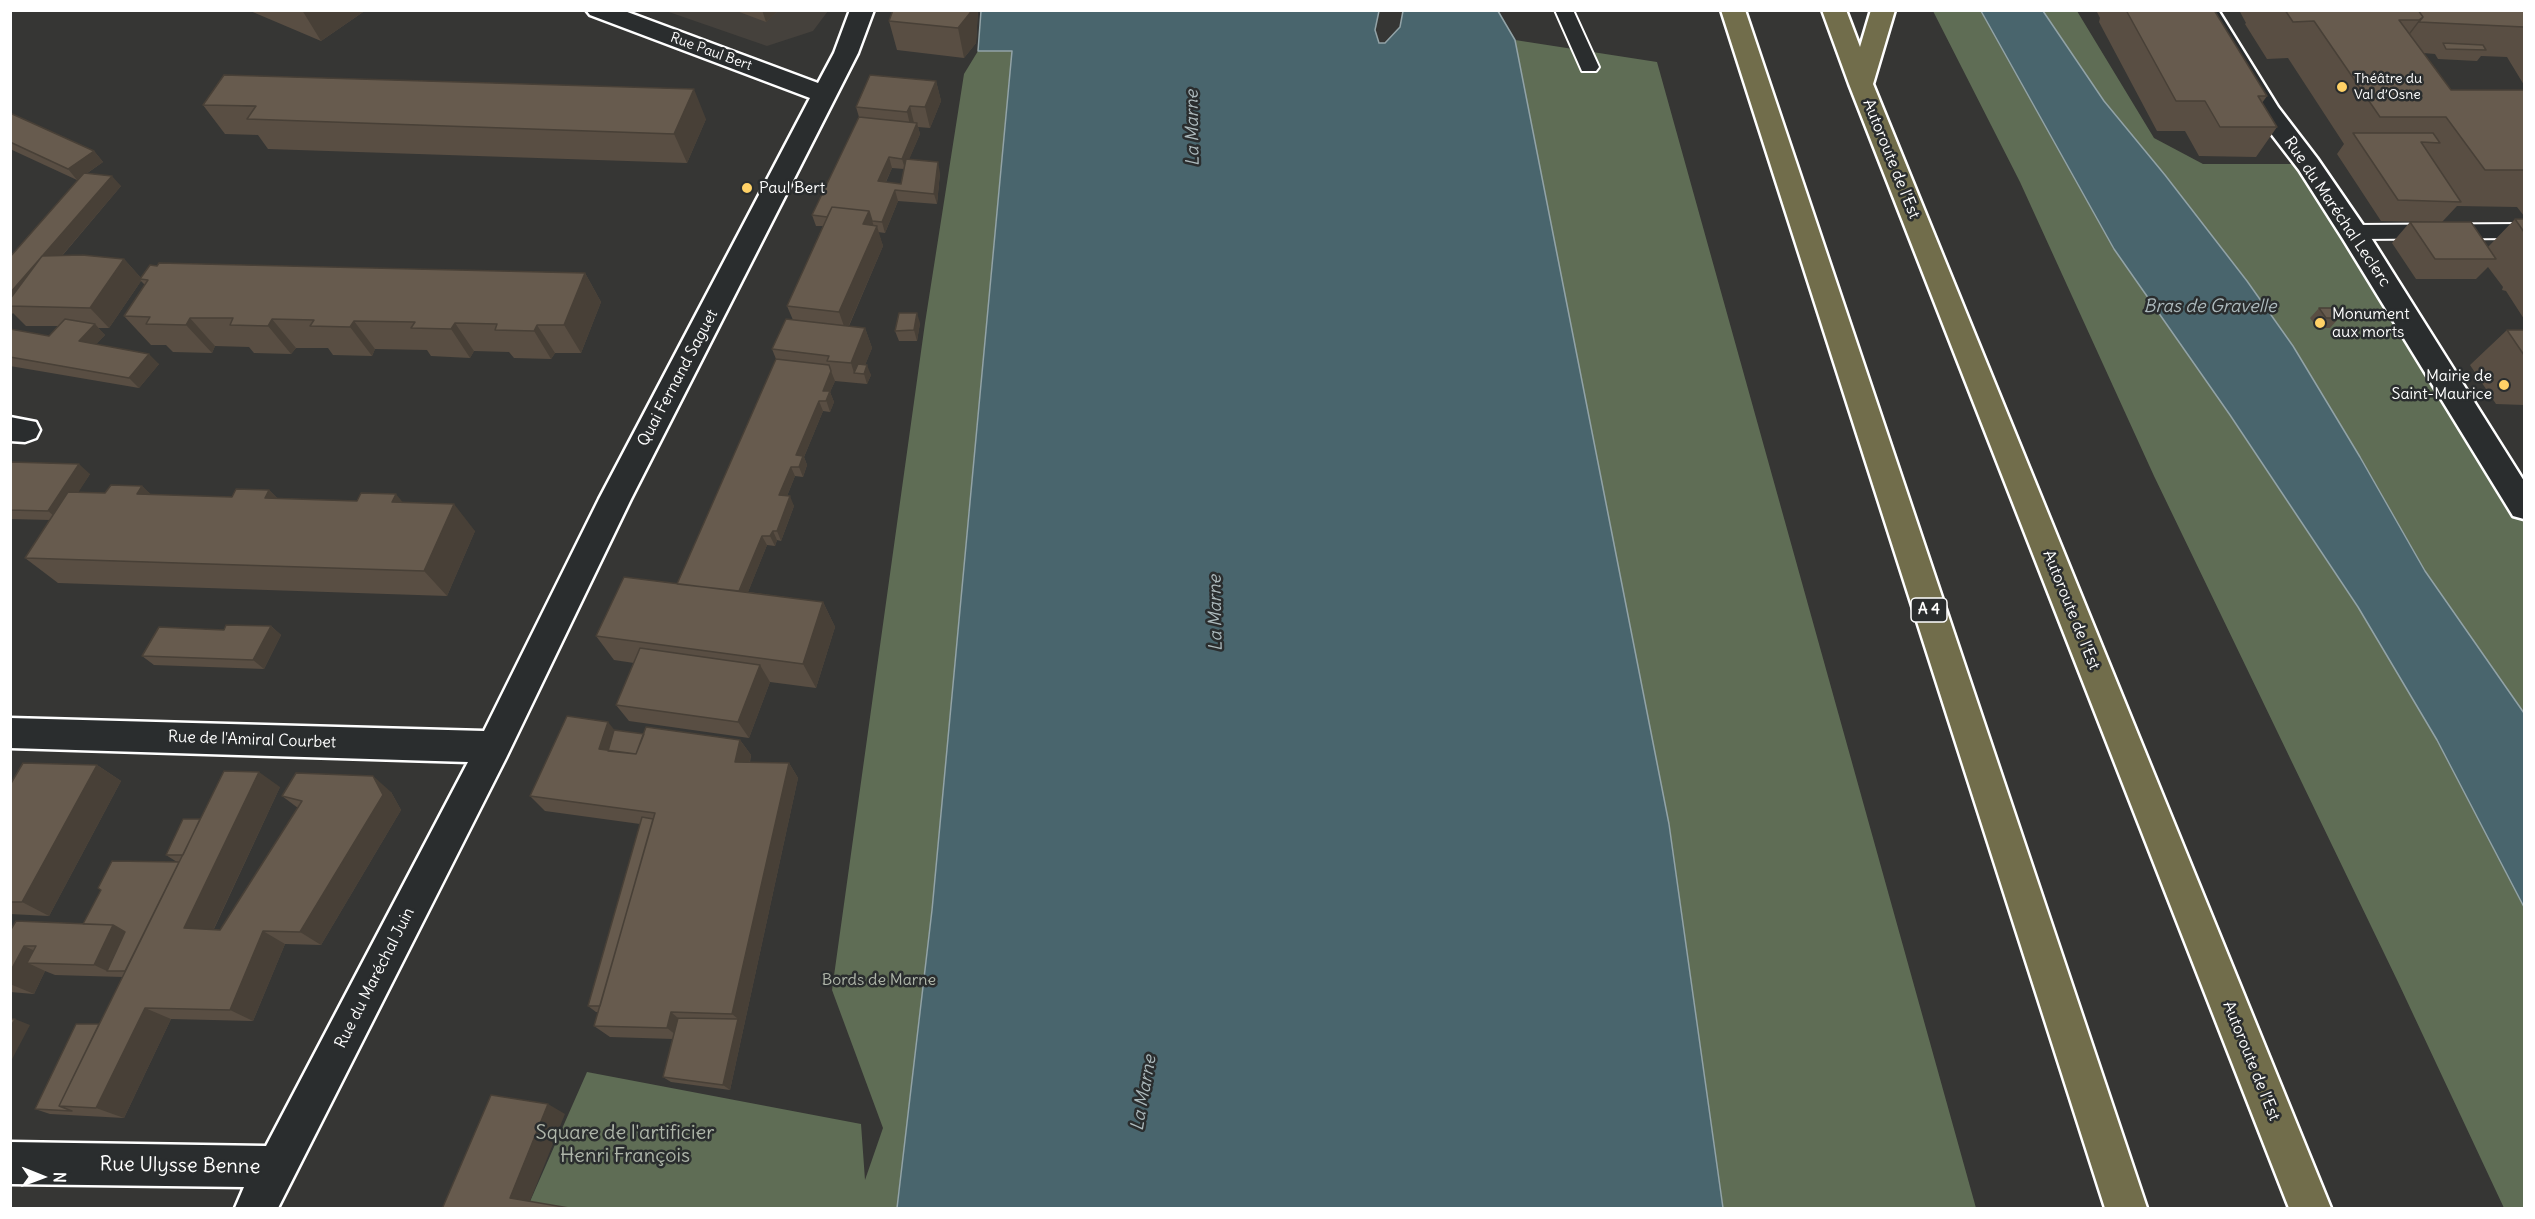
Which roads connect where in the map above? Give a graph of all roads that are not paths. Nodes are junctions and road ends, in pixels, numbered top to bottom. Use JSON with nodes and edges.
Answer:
{"nodes":[{"id":1,"x":598,"y":10,"type":"edge"},
{"id":2,"x":862,"y":10,"type":"edge"},
{"id":3,"x":1564,"y":10,"type":"edge"},
{"id":4,"x":1733,"y":10,"type":"edge"},
{"id":5,"x":1834,"y":10,"type":"edge"},
{"id":6,"x":1883,"y":10,"type":"edge"},
{"id":7,"x":2206,"y":10,"type":"edge"},
{"id":8,"x":1589,"y":67,"type":"dead end"},
{"id":9,"x":1861,"y":84,"type":"junction"},
{"id":10,"x":825,"y":94,"type":"junction"},
{"id":11,"x":2524,"y":231,"type":"edge"},
{"id":12,"x":2353,"y":232,"type":"junction"},
{"id":13,"x":2524,"y":507,"type":"edge"},
{"id":14,"x":10,"y":733,"type":"edge"},
{"id":15,"x":494,"y":747,"type":"junction"},
{"id":16,"x":10,"y":1163,"type":"edge"},
{"id":17,"x":277,"y":1167,"type":"junction"},
{"id":18,"x":256,"y":1209,"type":"edge"},
{"id":19,"x":2126,"y":1209,"type":"edge"},
{"id":20,"x":2310,"y":1209,"type":"edge"}],
"edges":[{"from":1,"to":10,"type":"street","name":"Rue Paul Bert"},
{"from":2,"to":10,"type":"street","name":"Quai Fernand Saguet"},
{"from":3,"to":8,"type":"lane"},
{"from":4,"to":19,"type":"highway","number":"A 4"},
{"from":5,"to":9,"type":"highway","name":"Autoroute de l’Est"},
{"from":6,"to":9,"type":"highway"},
{"from":7,"to":12,"type":"street","name":"Rue du Maréchal Leclerc"},
{"from":9,"to":20,"type":"highway","name":"Autoroute de l’Est"},
{"from":10,"to":15,"type":"street","name":"Quai Fernand Saguet"},
{"from":11,"to":12,"type":"lane"},
{"from":12,"to":13,"type":"street","name":"Rue du Maréchal Leclerc"},
{"from":14,"to":15,"type":"street","name":"Rue de l'Amiral Courbet"},
{"from":15,"to":17,"type":"street","name":"Rue du Maréchal Juin"},
{"from":16,"to":17,"type":"street","name":"Rue Ulysse Benne"},
{"from":17,"to":18,"type":"street","name":"Rue du Maréchal Juin"}]}
